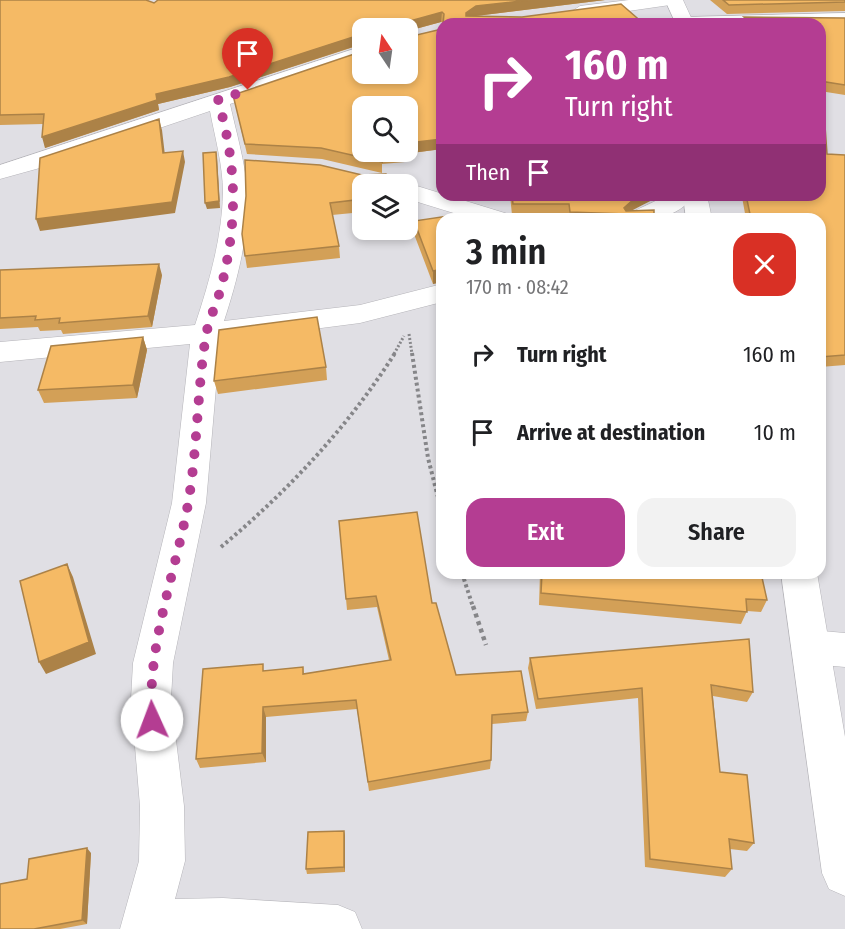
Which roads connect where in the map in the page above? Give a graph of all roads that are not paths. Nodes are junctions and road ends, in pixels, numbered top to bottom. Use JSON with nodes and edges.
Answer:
{"nodes":[{"id":1,"x":672,"y":0,"type":"edge"},
{"id":2,"x":558,"y":15,"type":"edge"},
{"id":3,"x":682,"y":18,"type":"edge"},
{"id":4,"x":845,"y":19,"type":"edge"},
{"id":5,"x":826,"y":20,"type":"edge"},
{"id":6,"x":352,"y":56,"type":"edge"},
{"id":7,"x":218,"y":100,"type":"junction"},
{"id":8,"x":0,"y":172,"type":"edge"},
{"id":9,"x":418,"y":194,"type":"edge"},
{"id":10,"x":436,"y":200,"type":"edge"},
{"id":11,"x":440,"y":201,"type":"edge"},
{"id":12,"x":674,"y":201,"type":"edge"},
{"id":13,"x":480,"y":213,"type":"edge"},
{"id":14,"x":653,"y":213,"type":"edge"},
{"id":15,"x":436,"y":295,"type":"edge"},
{"id":16,"x":206,"y":333,"type":"junction"},
{"id":17,"x":0,"y":352,"type":"edge"},
{"id":18,"x":801,"y":579,"type":"edge"},
{"id":19,"x":828,"y":648,"type":"edge"},
{"id":20,"x":845,"y":873,"type":"edge"},
{"id":21,"x":146,"y":926,"type":"edge"},
{"id":22,"x":338,"y":929,"type":"edge"}],
"edges":[{"from":1,"to":2,"type":"street"},
{"from":1,"to":3,"type":"street"},
{"from":4,"to":5,"type":"street"},
{"from":6,"to":7,"type":"street"},
{"from":7,"to":8,"type":"street"},
{"from":7,"to":16,"type":"street"},
{"from":9,"to":10,"type":"street"},
{"from":11,"to":13,"type":"street"},
{"from":12,"to":14,"type":"street"},
{"from":15,"to":16,"type":"street"},
{"from":16,"to":17,"type":"street"},
{"from":16,"to":21,"type":"street"},
{"from":18,"to":19,"type":"street"},
{"from":19,"to":20,"type":"street"},
{"from":21,"to":22,"type":"street"}]}
